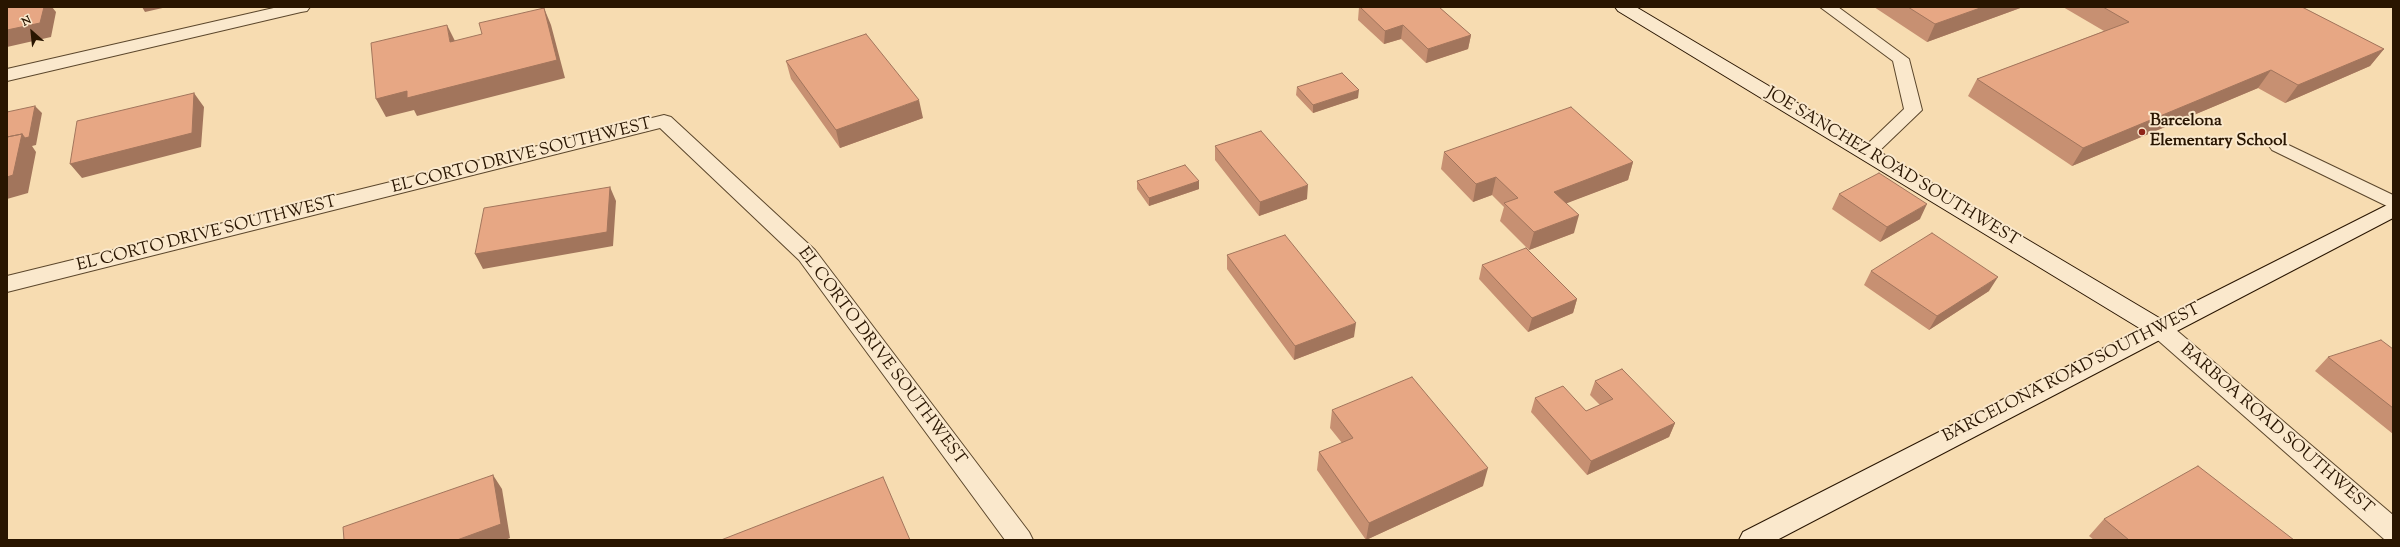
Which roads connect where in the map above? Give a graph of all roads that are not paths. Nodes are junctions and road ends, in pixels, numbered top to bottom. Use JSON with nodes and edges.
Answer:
{"nodes":[{"id":1,"x":301,"y":7,"type":"edge"},
{"id":2,"x":1624,"y":7,"type":"edge"},
{"id":3,"x":1828,"y":7,"type":"edge"},
{"id":4,"x":7,"y":74,"type":"edge"},
{"id":5,"x":2278,"y":146,"type":"dead end"},
{"id":6,"x":1867,"y":153,"type":"junction"},
{"id":7,"x":2393,"y":203,"type":"edge"},
{"id":8,"x":2393,"y":209,"type":"edge"},
{"id":9,"x":7,"y":284,"type":"edge"},
{"id":10,"x":2160,"y":329,"type":"junction"},
{"id":11,"x":2393,"y":531,"type":"edge"},
{"id":12,"x":1020,"y":540,"type":"edge"},
{"id":13,"x":1752,"y":540,"type":"edge"}],
"edges":[{"from":1,"to":4,"type":"street"},
{"from":2,"to":6,"type":"street","name":"JOE SANCHEZ ROAD SOUTHWEST"},
{"from":3,"to":6,"type":"lane"},
{"from":5,"to":7,"type":"lane"},
{"from":6,"to":10,"type":"street","name":"JOE SANCHEZ ROAD SOUTHWEST"},
{"from":8,"to":10,"type":"street","name":"BARCELONA ROAD SOUTHWEST"},
{"from":9,"to":12,"type":"street","name":"EL CORTO DRIVE SOUTHWEST"},
{"from":10,"to":11,"type":"street","name":"BARBOA ROAD SOUTHWEST"},
{"from":10,"to":13,"type":"street","name":"BARCELONA ROAD SOUTHWEST"}]}
